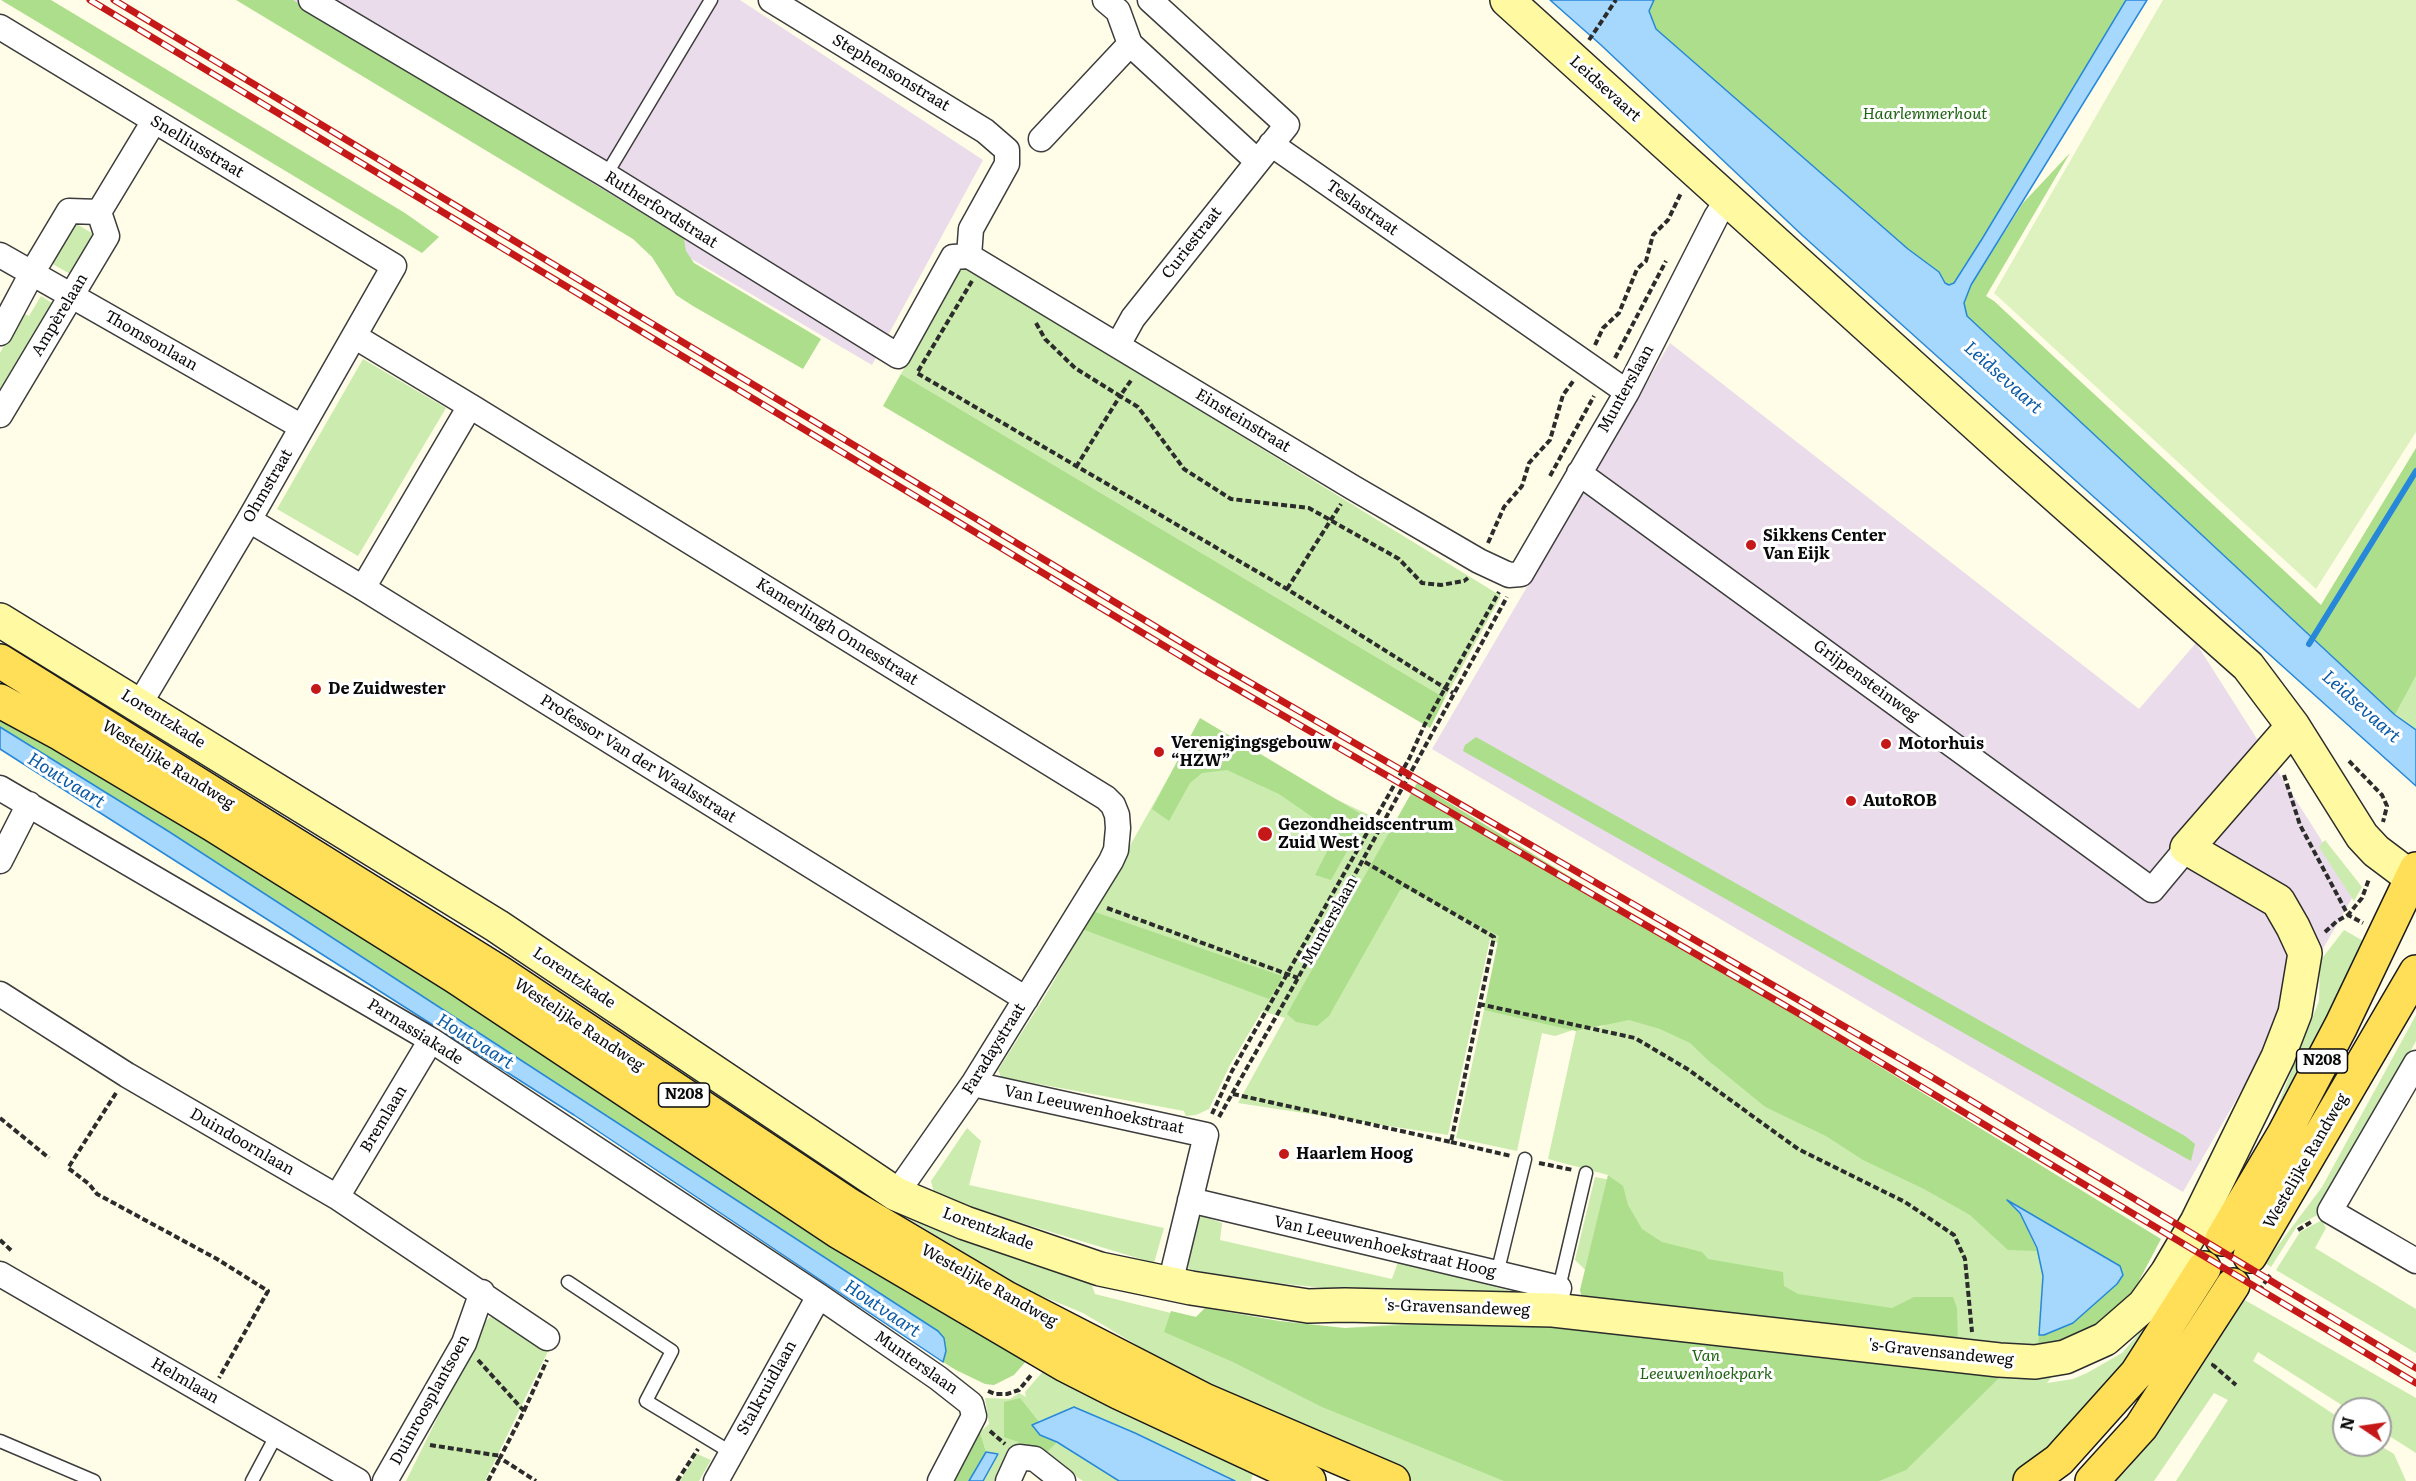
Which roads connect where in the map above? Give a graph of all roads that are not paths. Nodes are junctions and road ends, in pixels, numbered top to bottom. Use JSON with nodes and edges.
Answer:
{"nodes":[{"id":1,"x":711,"y":0,"type":"edge"},
{"id":2,"x":771,"y":0,"type":"edge"},
{"id":3,"x":1150,"y":0,"type":"edge"},
{"id":4,"x":1507,"y":0,"type":"edge"},
{"id":5,"x":320,"y":2,"type":"edge"},
{"id":6,"x":1117,"y":4,"type":"edge"},
{"id":7,"x":0,"y":27,"type":"edge"},
{"id":8,"x":1130,"y":44,"type":"junction"},
{"id":9,"x":154,"y":122,"type":"junction"},
{"id":10,"x":1041,"y":139,"type":"dead end"},
{"id":11,"x":1264,"y":153,"type":"junction"},
{"id":12,"x":606,"y":175,"type":"junction"},
{"id":13,"x":1727,"y":200,"type":"junction"},
{"id":14,"x":99,"y":212,"type":"junction"},
{"id":15,"x":0,"y":255,"type":"edge"},
{"id":16,"x":969,"y":256,"type":"junction"},
{"id":17,"x":394,"y":266,"type":"joint"},
{"id":18,"x":32,"y":273,"type":"junction"},
{"id":19,"x":72,"y":296,"type":"junction"},
{"id":20,"x":0,"y":333,"type":"edge"},
{"id":21,"x":354,"y":336,"type":"junction"},
{"id":22,"x":1118,"y":345,"type":"junction"},
{"id":23,"x":1626,"y":392,"type":"junction"},
{"id":24,"x":470,"y":406,"type":"junction"},
{"id":25,"x":0,"y":415,"type":"edge"},
{"id":26,"x":302,"y":428,"type":"junction"},
{"id":27,"x":1579,"y":473,"type":"junction"},
{"id":28,"x":249,"y":520,"type":"junction"},
{"id":29,"x":1515,"y":575,"type":"joint"},
{"id":30,"x":363,"y":588,"type":"junction"},
{"id":31,"x":0,"y":620,"type":"edge"},
{"id":32,"x":0,"y":661,"type":"edge"},
{"id":33,"x":0,"y":700,"type":"edge"},
{"id":34,"x":139,"y":705,"type":"junction"},
{"id":35,"x":2284,"y":736,"type":"junction"},
{"id":36,"x":0,"y":788,"type":"edge"},
{"id":37,"x":29,"y":804,"type":"junction"},
{"id":38,"x":2187,"y":848,"type":"junction"},
{"id":39,"x":0,"y":861,"type":"edge"},
{"id":40,"x":2415,"y":876,"type":"edge"},
{"id":41,"x":1086,"y":900,"type":"joint"},
{"id":42,"x":2416,"y":972,"type":"edge"},
{"id":43,"x":0,"y":994,"type":"edge"},
{"id":44,"x":1026,"y":999,"type":"junction"},
{"id":45,"x":431,"y":1040,"type":"junction"},
{"id":46,"x":2416,"y":1063,"type":"edge"},
{"id":47,"x":973,"y":1084,"type":"junction"},
{"id":48,"x":1525,"y":1159,"type":"dead end"},
{"id":49,"x":1586,"y":1173,"type":"dead end"},
{"id":50,"x":896,"y":1194,"type":"junction"},
{"id":51,"x":337,"y":1197,"type":"junction"},
{"id":52,"x":1190,"y":1200,"type":"junction"},
{"id":53,"x":2222,"y":1239,"type":"dead end"},
{"id":54,"x":2416,"y":1261,"type":"edge"},
{"id":55,"x":2262,"y":1262,"type":"road end"},
{"id":56,"x":2204,"y":1268,"type":"dead end"},
{"id":57,"x":1497,"y":1274,"type":"junction"},
{"id":58,"x":4,"y":1279,"type":"edge"},
{"id":59,"x":568,"y":1282,"type":"dead end"},
{"id":60,"x":1170,"y":1284,"type":"junction"},
{"id":61,"x":2244,"y":1291,"type":"road end"},
{"id":62,"x":482,"y":1292,"type":"junction"},
{"id":63,"x":819,"y":1296,"type":"junction"},
{"id":64,"x":1556,"y":1299,"type":"junction"},
{"id":65,"x":547,"y":1338,"type":"road end"},
{"id":66,"x":277,"y":1434,"type":"junction"},
{"id":67,"x":0,"y":1441,"type":"edge"},
{"id":68,"x":732,"y":1453,"type":"junction"},
{"id":69,"x":94,"y":1481,"type":"edge"},
{"id":70,"x":252,"y":1481,"type":"edge"},
{"id":71,"x":358,"y":1481,"type":"edge"},
{"id":72,"x":386,"y":1481,"type":"edge"},
{"id":73,"x":716,"y":1481,"type":"edge"},
{"id":74,"x":940,"y":1481,"type":"edge"},
{"id":75,"x":1008,"y":1481,"type":"edge"},
{"id":76,"x":1064,"y":1481,"type":"edge"},
{"id":77,"x":1309,"y":1481,"type":"edge"},
{"id":78,"x":1393,"y":1481,"type":"edge"},
{"id":79,"x":2030,"y":1481,"type":"edge"},
{"id":80,"x":2092,"y":1481,"type":"edge"}],
"edges":[{"from":1,"to":12,"type":"lane"},
{"from":2,"to":16,"type":"street","name":"Stephensonstraat"},
{"from":3,"to":11,"type":"street"},
{"from":4,"to":13,"type":"street","name":"Leidsevaart"},
{"from":5,"to":12,"type":"street","name":"Rutherfordstraat"},
{"from":6,"to":8,"type":"street"},
{"from":7,"to":9,"type":"street","name":"Snelliusstraat"},
{"from":8,"to":10,"type":"street"},
{"from":8,"to":11,"type":"street","name":"Teslastraat"},
{"from":9,"to":14,"type":"street"},
{"from":9,"to":17,"type":"street","name":"Snelliusstraat"},
{"from":11,"to":22,"type":"street","name":"Curiestraat"},
{"from":11,"to":23,"type":"street","name":"Teslastraat"},
{"from":12,"to":16,"type":"street","name":"Rutherfordstraat"},
{"from":13,"to":23,"type":"street","name":"Munterslaan"},
{"from":13,"to":35,"type":"street","name":"Leidsevaart"},
{"from":14,"to":18,"type":"street"},
{"from":14,"to":19,"type":"street","name":"Ampèrelaan"},
{"from":15,"to":18,"type":"street","name":"Thomsonlaan"},
{"from":16,"to":22,"type":"street","name":"Einsteinstraat"},
{"from":17,"to":21,"type":"street","name":"Ohmstraat"},
{"from":18,"to":19,"type":"street","name":"Thomsonlaan"},
{"from":18,"to":20,"type":"street"},
{"from":19,"to":25,"type":"street","name":"Ampèrelaan"},
{"from":19,"to":26,"type":"street","name":"Thomsonlaan"},
{"from":21,"to":24,"type":"street","name":"Kamerlingh Onnesstraat"},
{"from":21,"to":26,"type":"street","name":"Ohmstraat"},
{"from":22,"to":29,"type":"street","name":"Einsteinstraat"},
{"from":23,"to":27,"type":"street","name":"Munterslaan"},
{"from":24,"to":30,"type":"street"},
{"from":24,"to":41,"type":"street","name":"Kamerlingh Onnesstraat"},
{"from":26,"to":28,"type":"street","name":"Ohmstraat"},
{"from":27,"to":29,"type":"street","name":"Munterslaan"},
{"from":27,"to":38,"type":"street","name":"Grijpensteinweg"},
{"from":28,"to":30,"type":"street","name":"Professor Van der Waalsstraat"},
{"from":28,"to":34,"type":"street","name":"Ohmstraat"},
{"from":30,"to":44,"type":"street","name":"Professor Van der Waalsstraat"},
{"from":31,"to":34,"type":"street","name":"Lorentzkade"},
{"from":32,"to":78,"type":"main road","name":"Westelijke Randweg","number":"N208"},
{"from":33,"to":77,"type":"main road","name":"Westelijke Randweg","number":"N208"},
{"from":34,"to":50,"type":"street","name":"Lorentzkade"},
{"from":35,"to":38,"type":"street","name":"Grijpensteinweg"},
{"from":35,"to":40,"type":"street","name":"Leidsevaart"},
{"from":36,"to":37,"type":"street","name":"Parnassiakade"},
{"from":37,"to":39,"type":"street"},
{"from":37,"to":45,"type":"street","name":"Parnassiakade"},
{"from":38,"to":64,"type":"street","name":"'s-Gravensandeweg"},
{"from":40,"to":53,"type":"main road","name":"Westelijke Randweg","number":"N208"},
{"from":41,"to":44,"type":"street","name":"Faradaystraat"},
{"from":42,"to":55,"type":"main road","name":"Westelijke Randweg","number":"N208"},
{"from":43,"to":51,"type":"street","name":"Duindoornlaan"},
{"from":44,"to":47,"type":"street","name":"Faradaystraat"},
{"from":45,"to":51,"type":"street","name":"Bremlaan"},
{"from":45,"to":63,"type":"street","name":"Parnassiakade"},
{"from":46,"to":54,"type":"street"},
{"from":47,"to":50,"type":"street","name":"Faradaystraat"},
{"from":47,"to":52,"type":"street","name":"Van Leeuwenhoekstraat"},
{"from":48,"to":57,"type":"lane"},
{"from":49,"to":64,"type":"lane"},
{"from":50,"to":60,"type":"street","name":"Lorentzkade"},
{"from":51,"to":62,"type":"street","name":"Duindoornlaan"},
{"from":52,"to":57,"type":"street","name":"Van Leeuwenhoekstraat Hoog"},
{"from":52,"to":60,"type":"street","name":"Van Leeuwenhoekstraat"},
{"from":56,"to":79,"type":"main road"},
{"from":57,"to":64,"type":"street","name":"Van Leeuwenhoekstraat Hoog"},
{"from":58,"to":66,"type":"street","name":"Helmlaan"},
{"from":59,"to":68,"type":"lane"},
{"from":60,"to":64,"type":"street","name":"'s-Gravensandeweg"},
{"from":61,"to":80,"type":"main road"},
{"from":62,"to":65,"type":"street"},
{"from":62,"to":72,"type":"street","name":"Duinroosplantsoen"},
{"from":63,"to":68,"type":"street","name":"Stalkruidlaan"},
{"from":63,"to":74,"type":"street","name":"Munterslaan"},
{"from":66,"to":70,"type":"lane"},
{"from":66,"to":71,"type":"street","name":"Helmlaan"},
{"from":67,"to":69,"type":"lane"},
{"from":68,"to":73,"type":"street","name":"Stalkruidlaan"},
{"from":75,"to":76,"type":"street"}]}
